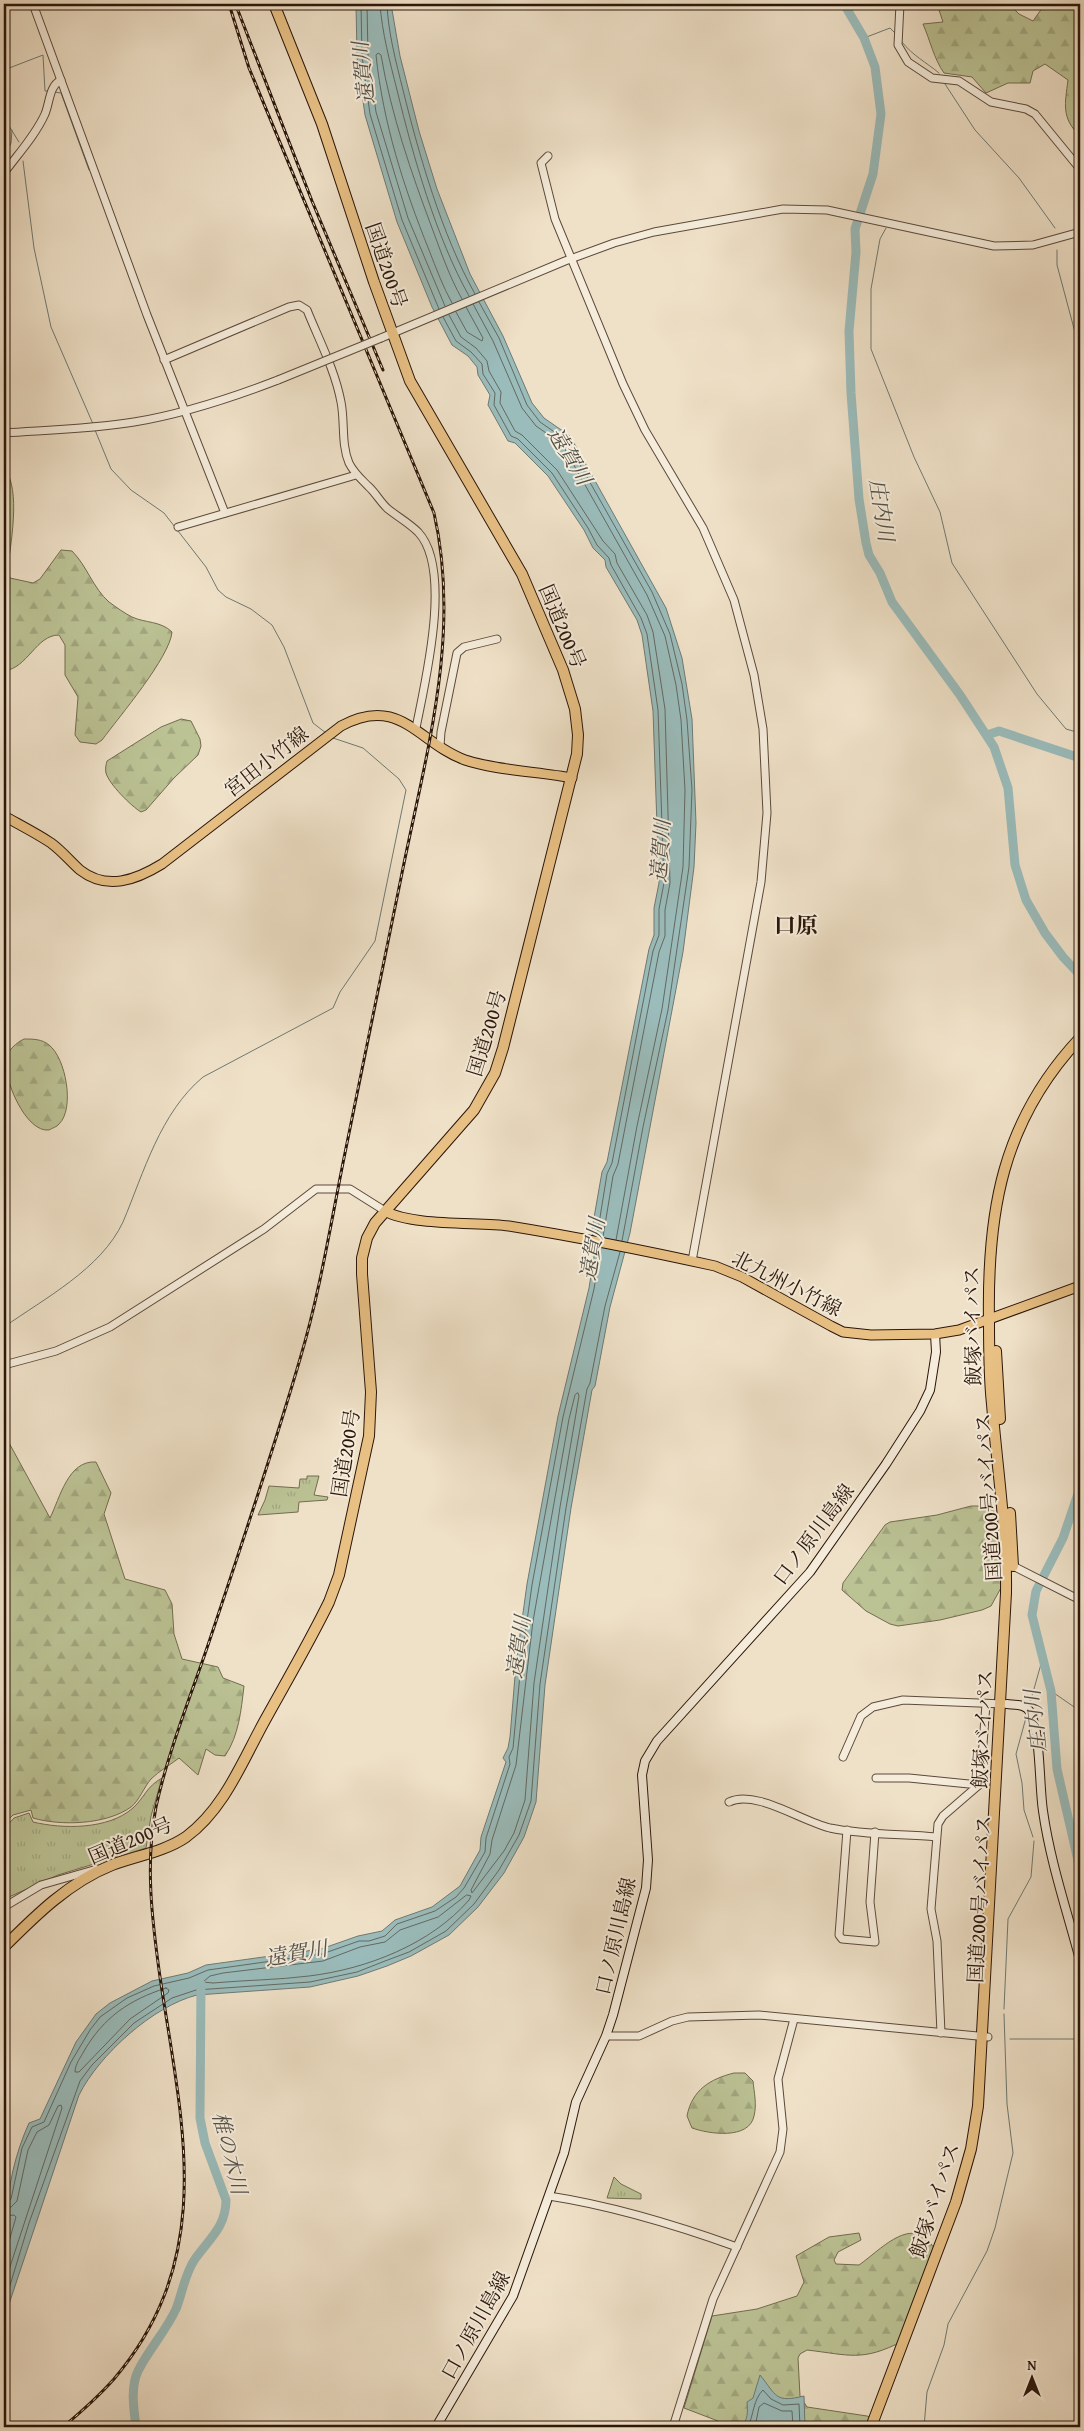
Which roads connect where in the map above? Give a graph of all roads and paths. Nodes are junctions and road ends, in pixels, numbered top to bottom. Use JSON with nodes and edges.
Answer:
{"nodes":[{"id":1,"x":32,"y":4,"type":"edge"},
{"id":2,"x":274,"y":4,"type":"edge"},
{"id":3,"x":900,"y":4,"type":"edge"},
{"id":4,"x":61,"y":80,"type":"junction"},
{"id":5,"x":548,"y":156,"type":"dead end"},
{"id":6,"x":1080,"y":169,"type":"edge"},
{"id":7,"x":4,"y":173,"type":"edge"},
{"id":8,"x":1080,"y":232,"type":"edge"},
{"id":9,"x":569,"y":260,"type":"junction"},
{"id":10,"x":396,"y":332,"type":"junction"},
{"id":11,"x":164,"y":360,"type":"junction"},
{"id":12,"x":184,"y":412,"type":"junction"},
{"id":13,"x":4,"y":433,"type":"edge"},
{"id":14,"x":356,"y":475,"type":"junction"},
{"id":15,"x":225,"y":513,"type":"junction"},
{"id":16,"x":178,"y":527,"type":"dead end"},
{"id":17,"x":498,"y":639,"type":"dead end"},
{"id":18,"x":416,"y":728,"type":"junction"},
{"id":19,"x":440,"y":746,"type":"junction"},
{"id":20,"x":572,"y":778,"type":"junction"},
{"id":21,"x":4,"y":816,"type":"edge"},
{"id":22,"x":1080,"y":1038,"type":"edge"},
{"id":23,"x":1080,"y":1046,"type":"edge"},
{"id":24,"x":384,"y":1211,"type":"junction"},
{"id":25,"x":690,"y":1261,"type":"junction"},
{"id":26,"x":1080,"y":1286,"type":"edge"},
{"id":27,"x":992,"y":1319,"type":"junction"},
{"id":28,"x":935,"y":1334,"type":"junction"},
{"id":29,"x":4,"y":1364,"type":"edge"},
{"id":30,"x":1010,"y":1566,"type":"junction"},
{"id":31,"x":1080,"y":1600,"type":"edge"},
{"id":32,"x":986,"y":1704,"type":"junction"},
{"id":33,"x":1003,"y":1704,"type":"junction"},
{"id":34,"x":843,"y":1757,"type":"dead end"},
{"id":35,"x":876,"y":1778,"type":"dead end"},
{"id":36,"x":979,"y":1785,"type":"junction"},
{"id":37,"x":729,"y":1802,"type":"dead end"},
{"id":38,"x":847,"y":1830,"type":"junction"},
{"id":39,"x":875,"y":1832,"type":"junction"},
{"id":40,"x":936,"y":1837,"type":"junction"},
{"id":41,"x":112,"y":1865,"type":"junction"},
{"id":42,"x":4,"y":1907,"type":"edge"},
{"id":43,"x":4,"y":1948,"type":"edge"},
{"id":44,"x":1080,"y":1960,"type":"edge"},
{"id":45,"x":794,"y":2019,"type":"junction"},
{"id":46,"x":941,"y":2033,"type":"junction"},
{"id":47,"x":606,"y":2036,"type":"junction"},
{"id":48,"x":985,"y":2037,"type":"junction"},
{"id":49,"x":549,"y":2196,"type":"junction"},
{"id":50,"x":738,"y":2247,"type":"junction"},
{"id":51,"x":436,"y":2427,"type":"edge"},
{"id":52,"x":673,"y":2427,"type":"edge"},
{"id":53,"x":871,"y":2427,"type":"edge"},
{"id":54,"x":878,"y":2427,"type":"edge"}],
"edges":[{"from":1,"to":4,"type":"street"},
{"from":2,"to":10,"type":"highway","name":"国道200号"},
{"from":3,"to":6,"type":"street"},
{"from":4,"to":7,"type":"street"},
{"from":4,"to":11,"type":"street"},
{"from":5,"to":9,"type":"street"},
{"from":8,"to":9,"type":"street"},
{"from":9,"to":10,"type":"street"},
{"from":9,"to":25,"type":"street"},
{"from":10,"to":12,"type":"street","bridge":true},
{"from":10,"to":20,"type":"highway","name":"国道200号"},
{"from":11,"to":12,"type":"street"},
{"from":11,"to":14,"type":"street"},
{"from":12,"to":13,"type":"street"},
{"from":12,"to":15,"type":"street"},
{"from":14,"to":15,"type":"street"},
{"from":14,"to":18,"type":"street"},
{"from":15,"to":16,"type":"street"},
{"from":17,"to":19,"type":"street"},
{"from":18,"to":19,"type":"main road","name":"宮田小竹線"},
{"from":18,"to":21,"type":"main road","name":"宮田小竹線"},
{"from":19,"to":20,"type":"main road","name":"宮田小竹線"},
{"from":20,"to":24,"type":"highway","name":"国道200号"},
{"from":22,"to":27,"type":"highway","name":"飯塚バイパス"},
{"from":23,"to":27,"type":"highway","name":"国道200号バイパス"},
{"from":24,"to":25,"type":"main road","name":"北九州小竹線"},
{"from":24,"to":29,"type":"street"},
{"from":24,"to":41,"type":"highway","name":"国道200号"},
{"from":25,"to":28,"type":"main road","name":"北九州小竹線"},
{"from":26,"to":27,"type":"main road","name":"北九州小竹線"},
{"from":27,"to":28,"type":"main road","name":"北九州小竹線"},
{"from":27,"to":30,"type":"highway","name":"国道200号バイパス"},
{"from":28,"to":47,"type":"main road","name":"口ノ原川島線"},
{"from":30,"to":31,"type":"street"},
{"from":30,"to":33,"type":"highway","name":"国道200号バイパス"},
{"from":32,"to":33,"type":"street"},
{"from":32,"to":34,"type":"street"},
{"from":32,"to":36,"type":"street"},
{"from":33,"to":44,"type":"main road"},
{"from":33,"to":48,"type":"highway","name":"国道200号バイパス"},
{"from":35,"to":36,"type":"street"},
{"from":36,"to":40,"type":"street"},
{"from":37,"to":38,"type":"street"},
{"from":38,"to":39,"type":"street"},
{"from":38,"to":39,"type":"street"},
{"from":39,"to":40,"type":"street"},
{"from":40,"to":46,"type":"street"},
{"from":41,"to":42,"type":"street"},
{"from":41,"to":43,"type":"highway","name":"国道200号"},
{"from":45,"to":46,"type":"street"},
{"from":45,"to":47,"type":"street"},
{"from":45,"to":50,"type":"street"},
{"from":46,"to":48,"type":"street"},
{"from":47,"to":49,"type":"main road","name":"口ノ原川島線"},
{"from":48,"to":53,"type":"highway","name":"飯塚バイパス"},
{"from":48,"to":54,"type":"highway","name":"国道200号バイパス"},
{"from":49,"to":50,"type":"street"},
{"from":49,"to":51,"type":"main road","name":"口ノ原川島線"},
{"from":50,"to":52,"type":"street"}]}
